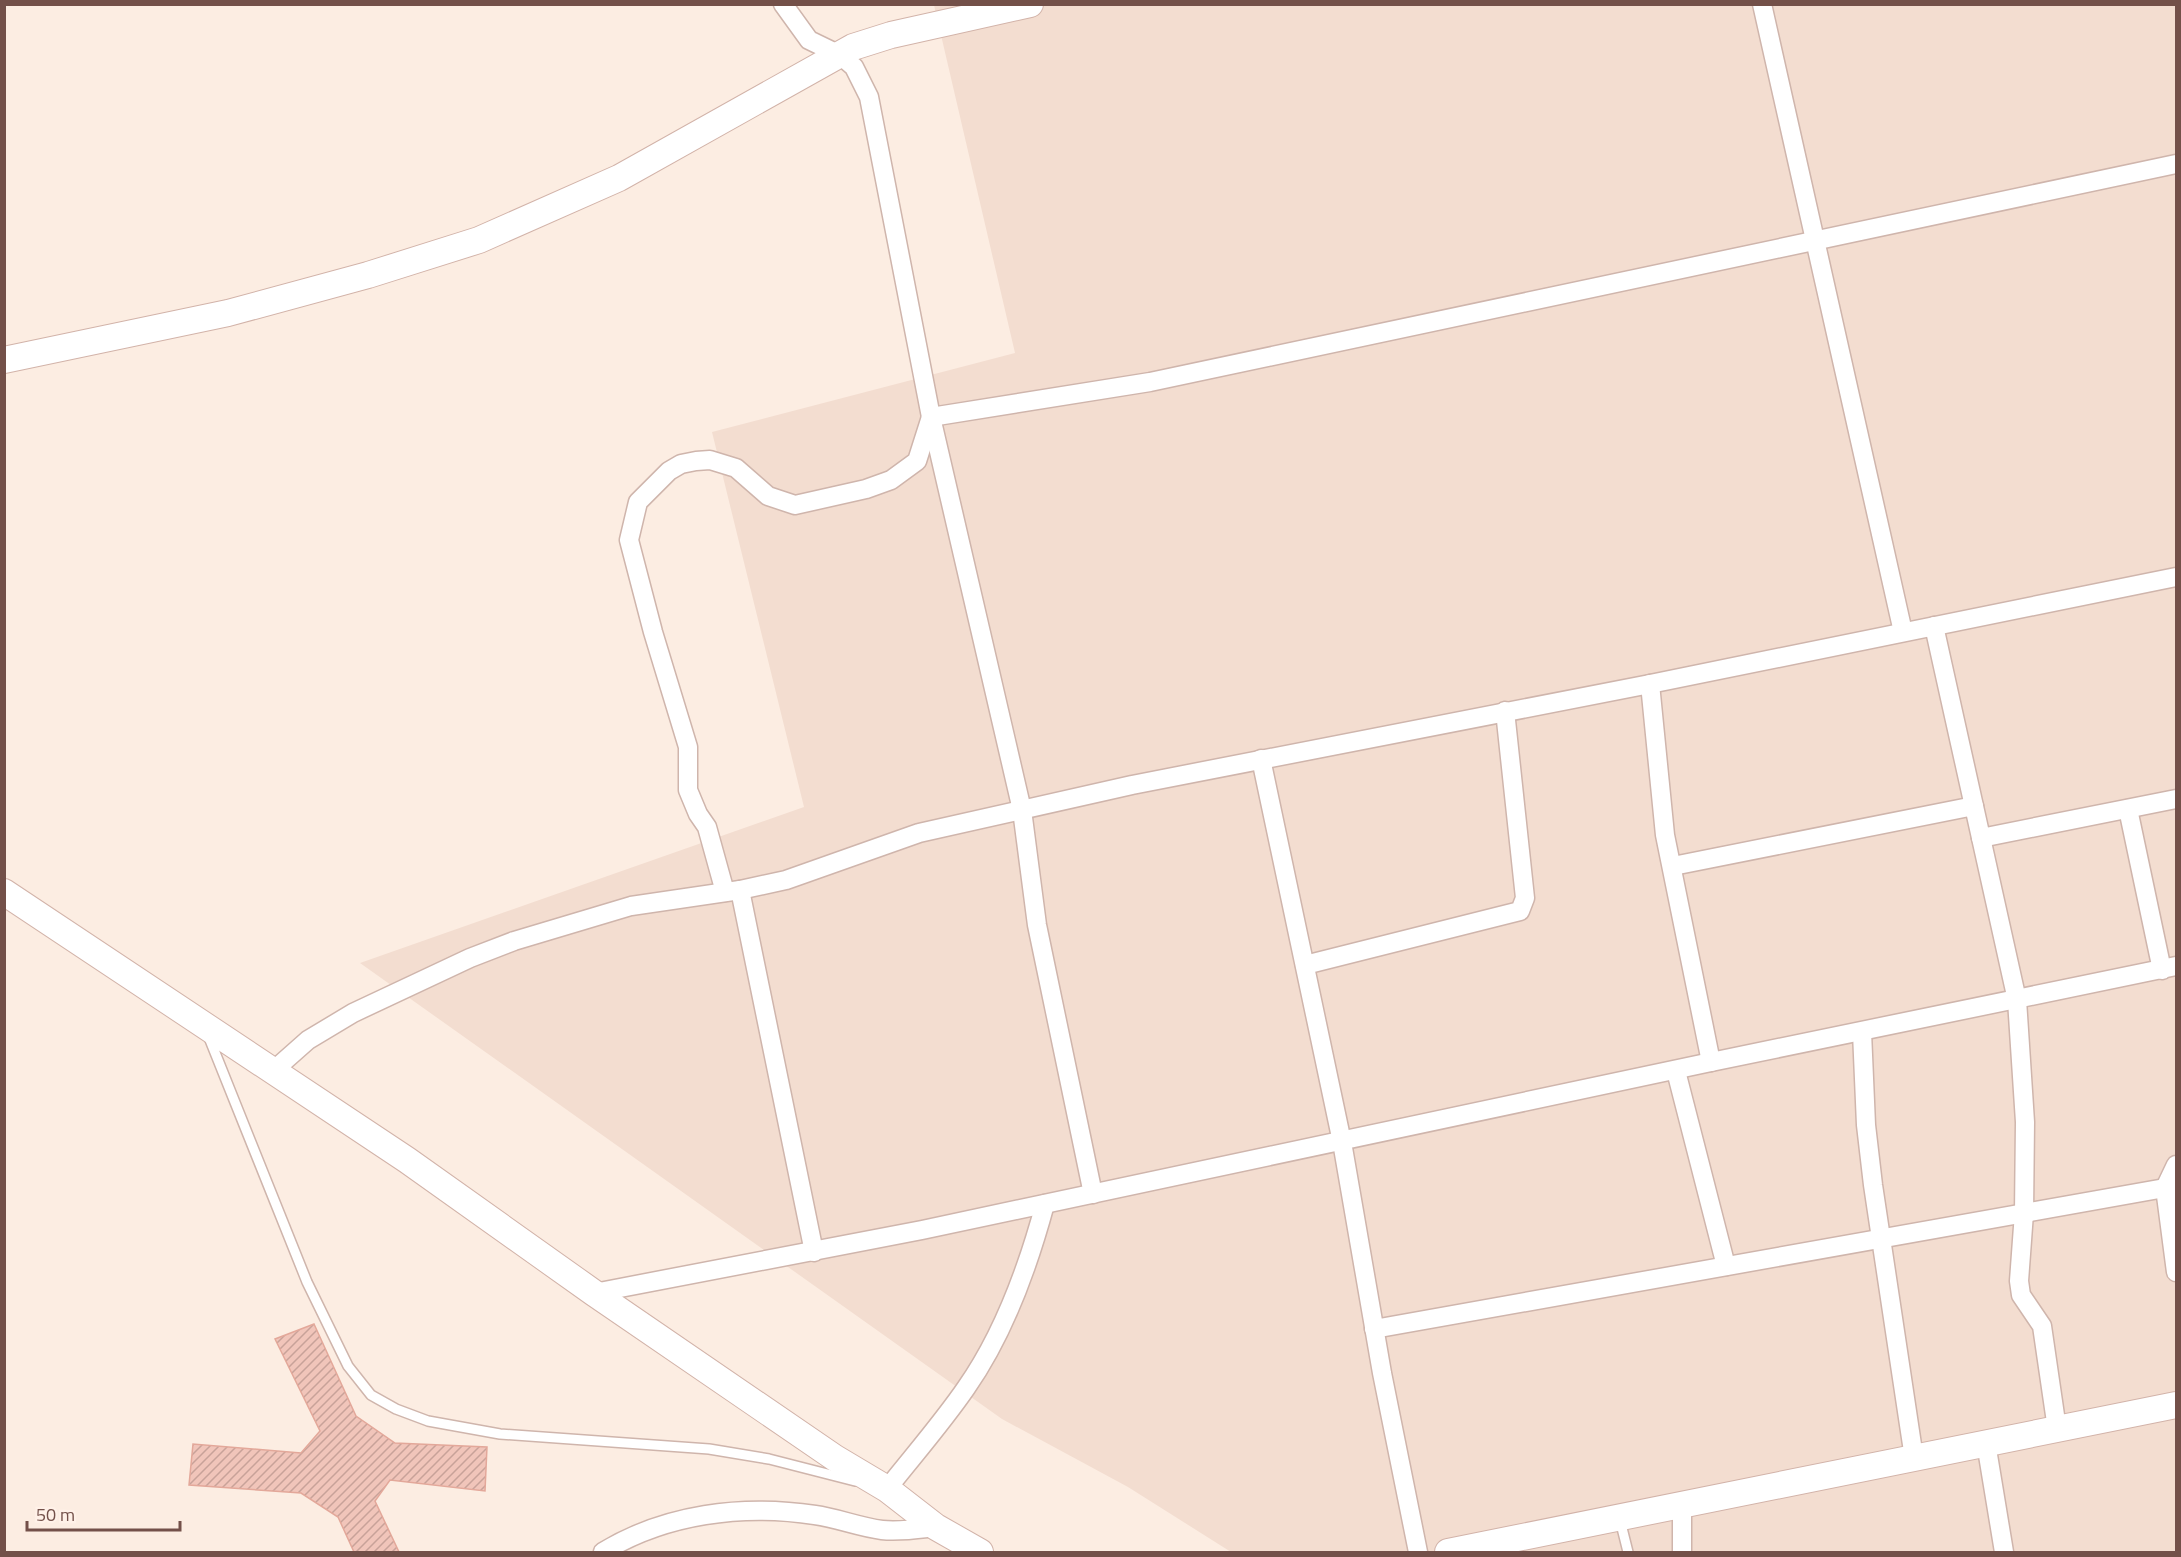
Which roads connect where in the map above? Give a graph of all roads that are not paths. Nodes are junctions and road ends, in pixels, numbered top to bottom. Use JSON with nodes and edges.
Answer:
{"nodes":[{"id":1,"x":783,"y":4,"type":"edge"},
{"id":2,"x":1030,"y":4,"type":"edge"},
{"id":3,"x":1762,"y":4,"type":"edge"},
{"id":4,"x":840,"y":56,"type":"junction"},
{"id":5,"x":2176,"y":164,"type":"edge"},
{"id":6,"x":1814,"y":242,"type":"junction"},
{"id":7,"x":4,"y":360,"type":"edge"},
{"id":8,"x":931,"y":417,"type":"junction"},
{"id":9,"x":2176,"y":577,"type":"edge"},
{"id":10,"x":1934,"y":626,"type":"junction"},
{"id":11,"x":1903,"y":632,"type":"junction"},
{"id":12,"x":1650,"y":684,"type":"junction"},
{"id":13,"x":1505,"y":711,"type":"junction"},
{"id":14,"x":1261,"y":759,"type":"junction"},
{"id":15,"x":2176,"y":799,"type":"edge"},
{"id":16,"x":1974,"y":806,"type":"junction"},
{"id":17,"x":2128,"y":809,"type":"junction"},
{"id":18,"x":1022,"y":810,"type":"junction"},
{"id":19,"x":1981,"y":838,"type":"junction"},
{"id":20,"x":1673,"y":866,"type":"junction"},
{"id":21,"x":732,"y":891,"type":"junction"},
{"id":22,"x":4,"y":892,"type":"edge"},
{"id":23,"x":1305,"y":965,"type":"junction"},
{"id":24,"x":2169,"y":968,"type":"edge"},
{"id":25,"x":2017,"y":1000,"type":"junction"},
{"id":26,"x":206,"y":1027,"type":"junction"},
{"id":27,"x":1862,"y":1032,"type":"junction"},
{"id":28,"x":1711,"y":1062,"type":"junction"},
{"id":29,"x":273,"y":1071,"type":"junction"},
{"id":30,"x":1676,"y":1071,"type":"junction"},
{"id":31,"x":1342,"y":1142,"type":"junction"},
{"id":32,"x":2176,"y":1165,"type":"edge"},
{"id":33,"x":2171,"y":1187,"type":"edge"},
{"id":34,"x":1093,"y":1194,"type":"junction"},
{"id":35,"x":1045,"y":1204,"type":"junction"},
{"id":36,"x":2024,"y":1213,"type":"junction"},
{"id":37,"x":1881,"y":1239,"type":"junction"},
{"id":38,"x":814,"y":1252,"type":"junction"},
{"id":39,"x":1726,"y":1266,"type":"junction"},
{"id":40,"x":2176,"y":1272,"type":"edge"},
{"id":41,"x":594,"y":1293,"type":"junction"},
{"id":42,"x":1374,"y":1329,"type":"junction"},
{"id":43,"x":2176,"y":1405,"type":"edge"},
{"id":44,"x":2057,"y":1429,"type":"junction"},
{"id":45,"x":1986,"y":1443,"type":"junction"},
{"id":46,"x":1914,"y":1458,"type":"junction"},
{"id":47,"x":887,"y":1489,"type":"junction"},
{"id":48,"x":1682,"y":1504,"type":"junction"},
{"id":49,"x":1620,"y":1518,"type":"junction"},
{"id":50,"x":936,"y":1527,"type":"junction"},
{"id":51,"x":603,"y":1552,"type":"edge"},
{"id":52,"x":978,"y":1552,"type":"edge"},
{"id":53,"x":1418,"y":1552,"type":"edge"},
{"id":54,"x":1448,"y":1552,"type":"edge"},
{"id":55,"x":1628,"y":1552,"type":"edge"},
{"id":56,"x":1682,"y":1552,"type":"edge"},
{"id":57,"x":2004,"y":1552,"type":"edge"}],
"edges":[{"from":1,"to":4,"type":"street"},
{"from":2,"to":4,"type":"main road"},
{"from":3,"to":6,"type":"street"},
{"from":4,"to":7,"type":"main road"},
{"from":4,"to":8,"type":"street"},
{"from":5,"to":6,"type":"street"},
{"from":6,"to":8,"type":"street"},
{"from":6,"to":11,"type":"street"},
{"from":8,"to":18,"type":"street"},
{"from":8,"to":21,"type":"street"},
{"from":9,"to":10,"type":"street"},
{"from":10,"to":11,"type":"street"},
{"from":10,"to":16,"type":"street"},
{"from":11,"to":12,"type":"street"},
{"from":12,"to":13,"type":"street"},
{"from":12,"to":20,"type":"street"},
{"from":13,"to":14,"type":"street"},
{"from":13,"to":23,"type":"street"},
{"from":14,"to":18,"type":"street"},
{"from":14,"to":23,"type":"street"},
{"from":15,"to":17,"type":"street"},
{"from":16,"to":19,"type":"street"},
{"from":16,"to":20,"type":"street"},
{"from":17,"to":19,"type":"street"},
{"from":17,"to":24,"type":"street"},
{"from":18,"to":21,"type":"street"},
{"from":18,"to":34,"type":"street"},
{"from":19,"to":25,"type":"street"},
{"from":20,"to":28,"type":"street"},
{"from":21,"to":29,"type":"street"},
{"from":21,"to":38,"type":"street"},
{"from":22,"to":26,"type":"main road"},
{"from":23,"to":31,"type":"street"},
{"from":24,"to":25,"type":"street"},
{"from":25,"to":27,"type":"street"},
{"from":25,"to":36,"type":"street"},
{"from":26,"to":29,"type":"main road"},
{"from":26,"to":47,"type":"lane"},
{"from":27,"to":28,"type":"street"},
{"from":27,"to":37,"type":"street"},
{"from":28,"to":30,"type":"street"},
{"from":29,"to":41,"type":"main road"},
{"from":30,"to":31,"type":"street"},
{"from":30,"to":39,"type":"street"},
{"from":31,"to":34,"type":"street"},
{"from":31,"to":42,"type":"street"},
{"from":32,"to":33,"type":"street"},
{"from":33,"to":36,"type":"street"},
{"from":33,"to":40,"type":"street"},
{"from":34,"to":35,"type":"street"},
{"from":35,"to":38,"type":"street"},
{"from":35,"to":47,"type":"street"},
{"from":36,"to":37,"type":"street"},
{"from":36,"to":44,"type":"street"},
{"from":37,"to":39,"type":"street"},
{"from":37,"to":46,"type":"street"},
{"from":38,"to":41,"type":"street"},
{"from":39,"to":42,"type":"street"},
{"from":41,"to":47,"type":"main road"},
{"from":42,"to":53,"type":"street"},
{"from":43,"to":44,"type":"main road"},
{"from":44,"to":45,"type":"main road"},
{"from":45,"to":46,"type":"main road"},
{"from":45,"to":57,"type":"street"},
{"from":46,"to":48,"type":"main road"},
{"from":47,"to":50,"type":"main road"},
{"from":48,"to":49,"type":"main road"},
{"from":48,"to":56,"type":"street"},
{"from":49,"to":54,"type":"main road"},
{"from":49,"to":55,"type":"lane"},
{"from":50,"to":51,"type":"street"},
{"from":50,"to":52,"type":"main road"}]}
